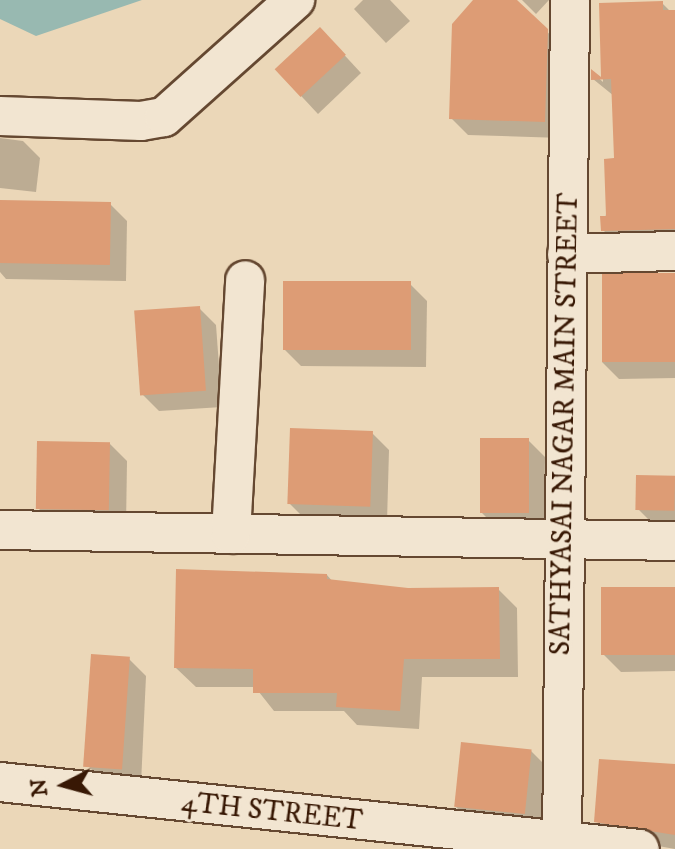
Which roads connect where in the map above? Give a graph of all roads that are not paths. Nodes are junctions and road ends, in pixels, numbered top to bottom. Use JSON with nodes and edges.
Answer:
{"nodes":[{"id":1,"x":295,"y":0,"type":"edge"},
{"id":2,"x":570,"y":0,"type":"edge"},
{"id":3,"x":0,"y":116,"type":"edge"},
{"id":4,"x":675,"y":251,"type":"edge"},
{"id":5,"x":567,"y":254,"type":"junction"},
{"id":6,"x":245,"y":280,"type":"dead end"},
{"id":7,"x":0,"y":530,"type":"edge"},
{"id":8,"x":231,"y":534,"type":"junction"},
{"id":9,"x":562,"y":537,"type":"junction"},
{"id":10,"x":675,"y":541,"type":"edge"},
{"id":11,"x":0,"y":782,"type":"edge"},
{"id":12,"x":562,"y":847,"type":"edge"},
{"id":13,"x":640,"y":849,"type":"edge"}],
"edges":[{"from":1,"to":3,"type":"street"},
{"from":2,"to":5,"type":"street","name":"SATHYASAI NAGAR MAIN STREET"},
{"from":4,"to":5,"type":"street"},
{"from":5,"to":9,"type":"street","name":"SATHYASAI NAGAR MAIN STREET"},
{"from":6,"to":8,"type":"street"},
{"from":7,"to":8,"type":"street"},
{"from":8,"to":9,"type":"street"},
{"from":9,"to":10,"type":"street"},
{"from":9,"to":12,"type":"street","name":"SATHYASAI NAGAR MAIN STREET"},
{"from":11,"to":12,"type":"street","name":"4TH STREET"},
{"from":12,"to":13,"type":"street","name":"4TH STREET"}]}
